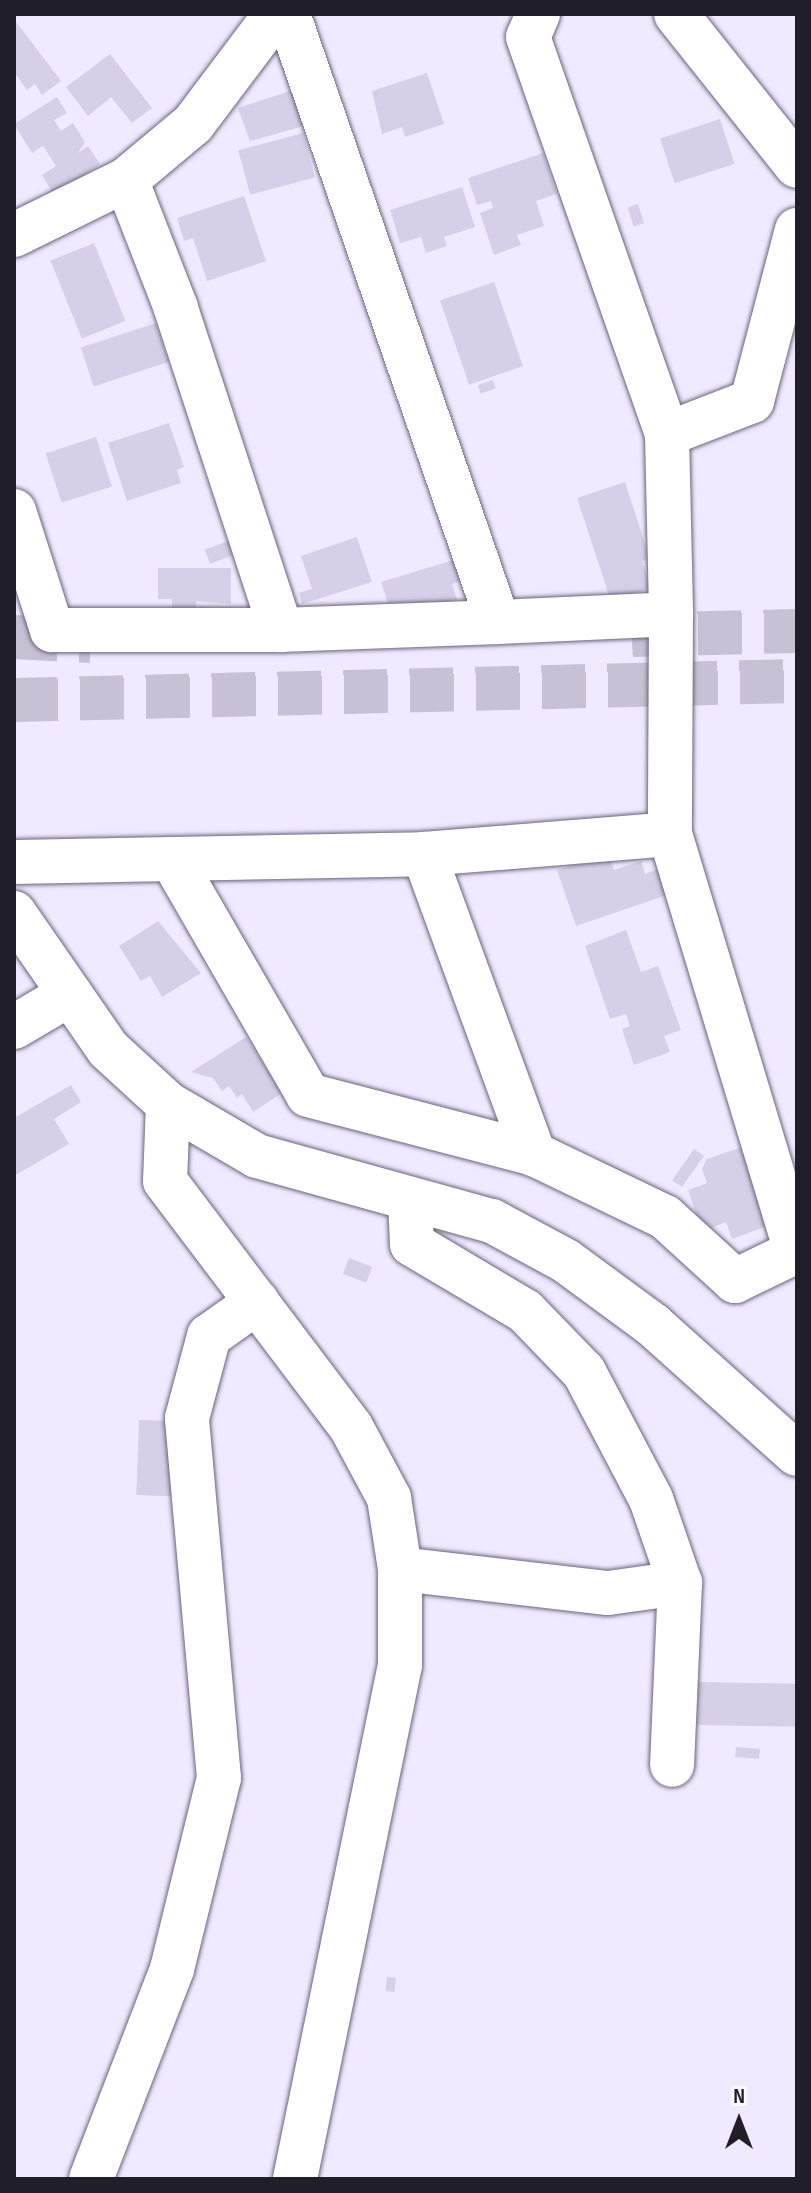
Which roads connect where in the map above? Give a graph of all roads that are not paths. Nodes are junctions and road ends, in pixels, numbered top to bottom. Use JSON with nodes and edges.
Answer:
{"nodes":[{"id":1,"x":276,"y":14,"type":"edge"},
{"id":2,"x":288,"y":14,"type":"edge"},
{"id":3,"x":538,"y":14,"type":"edge"},
{"id":4,"x":676,"y":14,"type":"edge"},
{"id":5,"x":797,"y":166,"type":"edge"},
{"id":6,"x":126,"y":180,"type":"junction"},
{"id":7,"x":797,"y":230,"type":"edge"},
{"id":8,"x":14,"y":235,"type":"edge"},
{"id":9,"x":667,"y":434,"type":"junction"},
{"id":10,"x":14,"y":511,"type":"edge"},
{"id":11,"x":671,"y":614,"type":"junction"},
{"id":12,"x":498,"y":622,"type":"junction"},
{"id":13,"x":33,"y":629,"type":"edge"},
{"id":14,"x":281,"y":630,"type":"junction"},
{"id":15,"x":670,"y":834,"type":"junction"},
{"id":16,"x":424,"y":854,"type":"junction"},
{"id":17,"x":172,"y":859,"type":"junction"},
{"id":18,"x":14,"y":862,"type":"edge"},
{"id":19,"x":14,"y":913,"type":"edge"},
{"id":20,"x":70,"y":994,"type":"junction"},
{"id":21,"x":14,"y":1027,"type":"edge"},
{"id":22,"x":168,"y":1104,"type":"junction"},
{"id":23,"x":534,"y":1154,"type":"junction"},
{"id":24,"x":410,"y":1199,"type":"junction"},
{"id":25,"x":796,"y":1249,"type":"edge"},
{"id":26,"x":257,"y":1302,"type":"junction"},
{"id":27,"x":797,"y":1454,"type":"edge"},
{"id":28,"x":400,"y":1569,"type":"junction"},
{"id":29,"x":680,"y":1583,"type":"junction"},
{"id":30,"x":672,"y":1765,"type":"dead end"},
{"id":31,"x":91,"y":2179,"type":"edge"},
{"id":32,"x":295,"y":2179,"type":"edge"}],
"edges":[{"from":1,"to":6,"type":"street"},
{"from":2,"to":12,"type":"street"},
{"from":3,"to":9,"type":"street"},
{"from":4,"to":5,"type":"street"},
{"from":6,"to":8,"type":"street"},
{"from":6,"to":14,"type":"street"},
{"from":7,"to":9,"type":"street"},
{"from":9,"to":11,"type":"street"},
{"from":10,"to":13,"type":"street"},
{"from":11,"to":12,"type":"street"},
{"from":11,"to":15,"type":"street"},
{"from":12,"to":14,"type":"street"},
{"from":13,"to":14,"type":"street"},
{"from":15,"to":16,"type":"street"},
{"from":15,"to":25,"type":"street"},
{"from":16,"to":17,"type":"street"},
{"from":16,"to":23,"type":"street"},
{"from":17,"to":18,"type":"street"},
{"from":17,"to":23,"type":"street"},
{"from":19,"to":20,"type":"street"},
{"from":20,"to":21,"type":"street"},
{"from":20,"to":22,"type":"street"},
{"from":22,"to":24,"type":"street"},
{"from":22,"to":26,"type":"street"},
{"from":23,"to":25,"type":"street"},
{"from":24,"to":27,"type":"street"},
{"from":24,"to":29,"type":"street"},
{"from":26,"to":28,"type":"street"},
{"from":26,"to":31,"type":"street"},
{"from":28,"to":29,"type":"street"},
{"from":28,"to":32,"type":"street"},
{"from":29,"to":30,"type":"street"}]}
